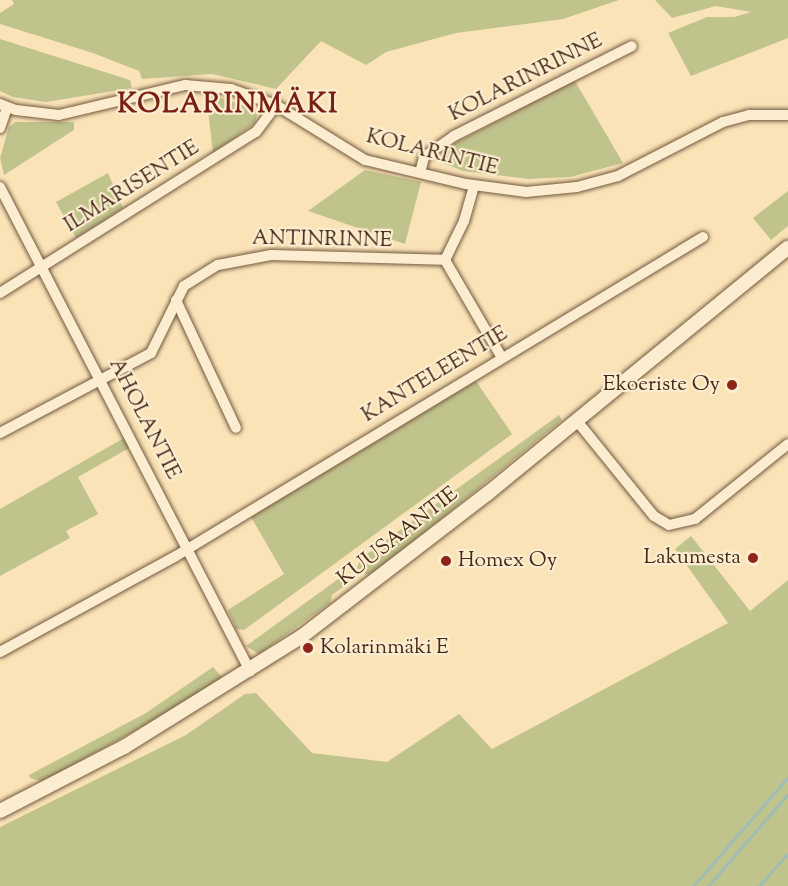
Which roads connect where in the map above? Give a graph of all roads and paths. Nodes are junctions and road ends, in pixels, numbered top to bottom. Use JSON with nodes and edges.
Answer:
{"nodes":[{"id":1,"x":632,"y":46,"type":"dead end"},
{"id":2,"x":276,"y":105,"type":"junction"},
{"id":3,"x":3,"y":106,"type":"edge"},
{"id":4,"x":788,"y":115,"type":"edge"},
{"id":5,"x":0,"y":128,"type":"edge"},
{"id":6,"x":420,"y":173,"type":"junction"},
{"id":7,"x":474,"y":186,"type":"junction"},
{"id":8,"x":0,"y":187,"type":"edge"},
{"id":9,"x":703,"y":237,"type":"dead end"},
{"id":10,"x":788,"y":248,"type":"edge"},
{"id":11,"x":445,"y":260,"type":"junction"},
{"id":12,"x":42,"y":267,"type":"junction"},
{"id":13,"x":0,"y":292,"type":"edge"},
{"id":14,"x":176,"y":300,"type":"junction"},
{"id":15,"x":502,"y":358,"type":"junction"},
{"id":16,"x":102,"y":378,"type":"junction"},
{"id":17,"x":577,"y":421,"type":"junction"},
{"id":18,"x":236,"y":428,"type":"dead end"},
{"id":19,"x":0,"y":433,"type":"edge"},
{"id":20,"x":788,"y":444,"type":"edge"},
{"id":21,"x":187,"y":548,"type":"junction"},
{"id":22,"x":0,"y":652,"type":"edge"},
{"id":23,"x":250,"y":671,"type":"junction"},
{"id":24,"x":0,"y":811,"type":"edge"}],
"edges":[{"from":1,"to":6,"type":"street","name":"KOLARINRINNE"},
{"from":2,"to":3,"type":"street","name":"KOLARINTIE"},
{"from":2,"to":6,"type":"street","name":"KOLARINTIE"},
{"from":2,"to":12,"type":"street","name":"ILMARISENTIE"},
{"from":3,"to":5,"type":"street"},
{"from":4,"to":7,"type":"street","name":"KOLARINTIE"},
{"from":6,"to":7,"type":"street","name":"KOLARINTIE"},
{"from":7,"to":11,"type":"street"},
{"from":8,"to":12,"type":"street","name":"AHOLANTIE"},
{"from":9,"to":15,"type":"street","name":"KANTELEENTIE"},
{"from":10,"to":17,"type":"main road","name":"KUUSAANTIE"},
{"from":11,"to":14,"type":"street","name":"ANTINRINNE"},
{"from":11,"to":15,"type":"street"},
{"from":12,"to":13,"type":"street","name":"ILMARISENTIE"},
{"from":12,"to":16,"type":"street","name":"AHOLANTIE"},
{"from":14,"to":16,"type":"street","name":"ANTINRINNE"},
{"from":14,"to":18,"type":"street"},
{"from":15,"to":21,"type":"street","name":"KANTELEENTIE"},
{"from":16,"to":19,"type":"street","name":"ANTINRINNE"},
{"from":16,"to":21,"type":"street","name":"AHOLANTIE"},
{"from":17,"to":20,"type":"street"},
{"from":17,"to":23,"type":"main road","name":"KUUSAANTIE"},
{"from":21,"to":22,"type":"street","name":"KANTELEENTIE"},
{"from":21,"to":23,"type":"street","name":"AHOLANTIE"},
{"from":23,"to":24,"type":"main road","name":"KUUSAANTIE"}]}
